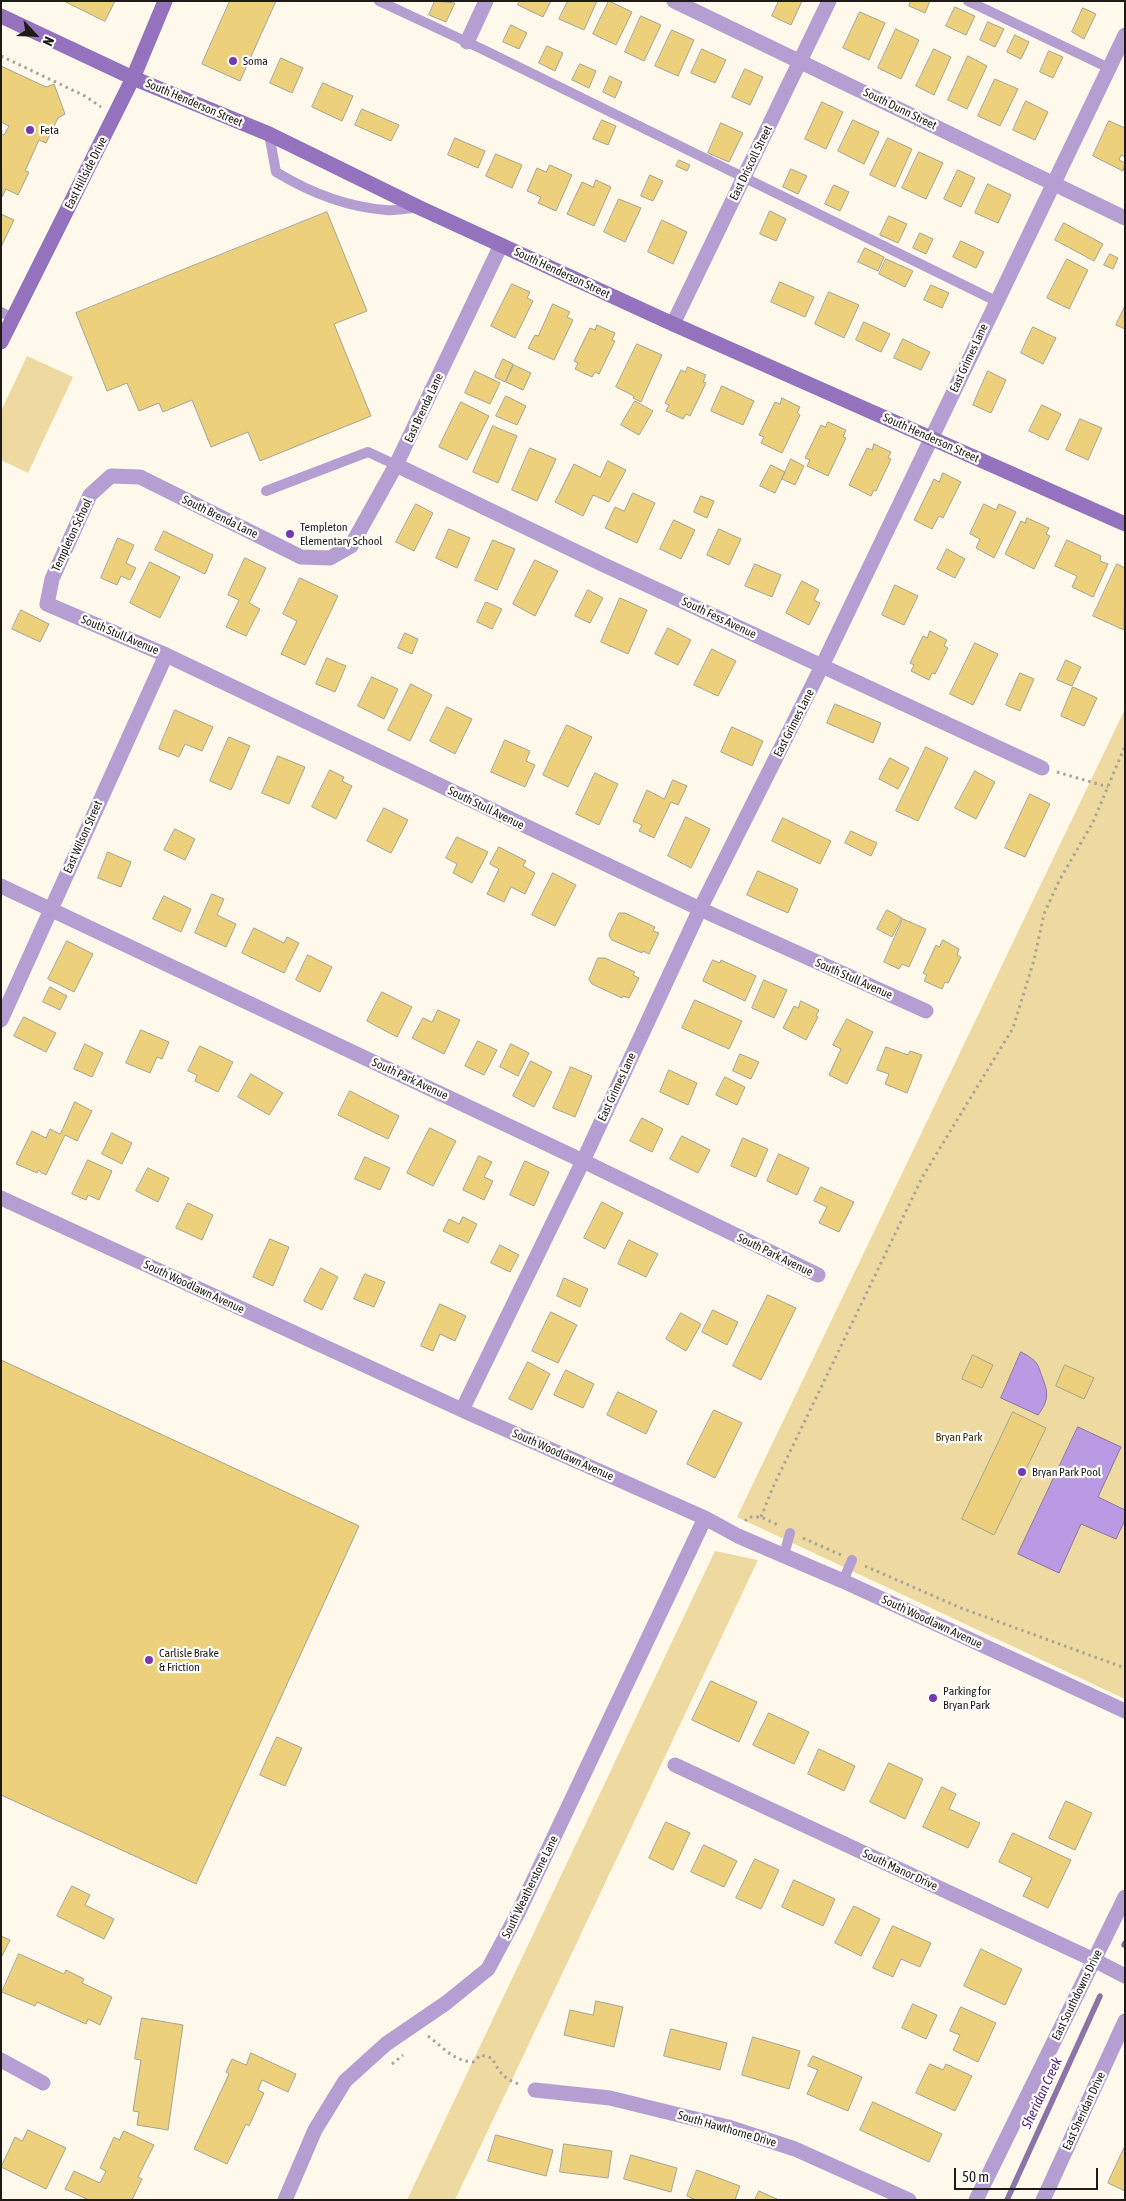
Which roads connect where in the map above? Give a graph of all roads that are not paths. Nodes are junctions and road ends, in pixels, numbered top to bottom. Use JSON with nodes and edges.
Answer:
{"nodes":[{"id":1,"x":165,"y":1,"type":"edge"},
{"id":2,"x":380,"y":1,"type":"edge"},
{"id":3,"x":486,"y":1,"type":"edge"},
{"id":4,"x":674,"y":1,"type":"edge"},
{"id":5,"x":829,"y":1,"type":"edge"},
{"id":6,"x":968,"y":1,"type":"edge"},
{"id":7,"x":1,"y":16,"type":"edge"},
{"id":8,"x":1125,"y":35,"type":"edge"},
{"id":9,"x":467,"y":42,"type":"junction"},
{"id":10,"x":802,"y":61,"type":"junction"},
{"id":11,"x":1109,"y":68,"type":"junction"},
{"id":12,"x":133,"y":78,"type":"junction"},
{"id":13,"x":269,"y":134,"type":"junction"},
{"id":14,"x":744,"y":177,"type":"junction"},
{"id":15,"x":1054,"y":184,"type":"junction"},
{"id":16,"x":418,"y":208,"type":"junction"},
{"id":17,"x":1125,"y":218,"type":"edge"},
{"id":18,"x":501,"y":245,"type":"junction"},
{"id":19,"x":996,"y":301,"type":"junction"},
{"id":20,"x":7,"y":315,"type":"edge"},
{"id":21,"x":673,"y":324,"type":"junction"},
{"id":22,"x":1,"y":342,"type":"edge"},
{"id":23,"x":931,"y":438,"type":"junction"},
{"id":24,"x":396,"y":465,"type":"junction"},
{"id":25,"x":111,"y":476,"type":"joint"},
{"id":26,"x":266,"y":491,"type":"dead end"},
{"id":27,"x":1125,"y":524,"type":"edge"},
{"id":28,"x":330,"y":558,"type":"joint"},
{"id":29,"x":48,"y":604,"type":"joint"},
{"id":30,"x":166,"y":655,"type":"junction"},
{"id":31,"x":822,"y":666,"type":"junction"},
{"id":32,"x":1042,"y":768,"type":"road end"},
{"id":33,"x":1,"y":886,"type":"edge"},
{"id":34,"x":50,"y":909,"type":"junction"},
{"id":35,"x":700,"y":909,"type":"junction"},
{"id":36,"x":926,"y":1011,"type":"dead end"},
{"id":37,"x":1,"y":1020,"type":"edge"},
{"id":38,"x":583,"y":1161,"type":"junction"},
{"id":39,"x":1,"y":1198,"type":"edge"},
{"id":40,"x":818,"y":1275,"type":"dead end"},
{"id":41,"x":462,"y":1410,"type":"junction"},
{"id":42,"x":705,"y":1518,"type":"junction"},
{"id":43,"x":790,"y":1533,"type":"road end"},
{"id":44,"x":784,"y":1555,"type":"junction"},
{"id":45,"x":852,"y":1560,"type":"road end"},
{"id":46,"x":843,"y":1581,"type":"junction"},
{"id":47,"x":1125,"y":1711,"type":"edge"},
{"id":48,"x":675,"y":1765,"type":"dead end"},
{"id":49,"x":1125,"y":1897,"type":"edge"},
{"id":50,"x":1094,"y":1960,"type":"junction"},
{"id":51,"x":1125,"y":1976,"type":"edge"},
{"id":52,"x":1125,"y":2021,"type":"edge"},
{"id":53,"x":1,"y":2060,"type":"edge"},
{"id":54,"x":43,"y":2083,"type":"dead end"},
{"id":55,"x":535,"y":2090,"type":"road end"},
{"id":56,"x":285,"y":2200,"type":"edge"},
{"id":57,"x":909,"y":2200,"type":"edge"},
{"id":58,"x":976,"y":2200,"type":"edge"},
{"id":59,"x":1043,"y":2200,"type":"edge"}],
"edges":[{"from":1,"to":12,"type":"street","name":"East Hillside Drive"},
{"from":2,"to":9,"type":"lane"},
{"from":3,"to":9,"type":"street"},
{"from":4,"to":10,"type":"street","name":"South Dunn Street"},
{"from":5,"to":10,"type":"street","name":"East Driscoll Street"},
{"from":6,"to":11,"type":"lane"},
{"from":7,"to":12,"type":"street","name":"South Henderson Street"},
{"from":8,"to":11,"type":"street","name":"East Grimes Lane"},
{"from":9,"to":14,"type":"lane"},
{"from":10,"to":14,"type":"street","name":"East Driscoll Street"},
{"from":10,"to":15,"type":"street","name":"South Dunn Street"},
{"from":11,"to":15,"type":"street","name":"East Grimes Lane"},
{"from":12,"to":13,"type":"street","name":"South Henderson Street"},
{"from":12,"to":20,"type":"street","name":"East Hillside Drive"},
{"from":13,"to":16,"type":"street","name":"South Henderson Street"},
{"from":13,"to":16,"type":"lane"},
{"from":14,"to":19,"type":"lane"},
{"from":14,"to":21,"type":"street","name":"East Driscoll Street"},
{"from":15,"to":17,"type":"street","name":"South Dunn Street"},
{"from":15,"to":19,"type":"street","name":"East Grimes Lane"},
{"from":16,"to":18,"type":"street","name":"South Henderson Street"},
{"from":18,"to":21,"type":"street","name":"South Henderson Street"},
{"from":18,"to":24,"type":"street","name":"East Brenda Lane"},
{"from":19,"to":23,"type":"street","name":"East Grimes Lane"},
{"from":20,"to":22,"type":"street","name":"East Hillside Drive"},
{"from":21,"to":23,"type":"street","name":"South Henderson Street"},
{"from":23,"to":27,"type":"street","name":"South Henderson Street"},
{"from":23,"to":31,"type":"street","name":"East Grimes Lane"},
{"from":24,"to":26,"type":"lane"},
{"from":24,"to":28,"type":"street","name":"East Brenda Lane"},
{"from":24,"to":31,"type":"street","name":"South Fess Avenue"},
{"from":25,"to":28,"type":"street","name":"South Brenda Lane"},
{"from":25,"to":29,"type":"street","name":"Templeton School"},
{"from":29,"to":30,"type":"street","name":"South Stull Avenue"},
{"from":30,"to":34,"type":"street","name":"East Wilson Street"},
{"from":30,"to":35,"type":"street","name":"South Stull Avenue"},
{"from":31,"to":32,"type":"street","name":"South Fess Avenue"},
{"from":31,"to":35,"type":"street","name":"East Grimes Lane"},
{"from":33,"to":34,"type":"street","name":"South Park Avenue"},
{"from":34,"to":37,"type":"street","name":"East Wilson Street"},
{"from":34,"to":38,"type":"street","name":"South Park Avenue"},
{"from":35,"to":36,"type":"street","name":"South Stull Avenue"},
{"from":35,"to":38,"type":"street","name":"East Grimes Lane"},
{"from":38,"to":40,"type":"street","name":"South Park Avenue"},
{"from":38,"to":41,"type":"street","name":"East Grimes Lane"},
{"from":39,"to":41,"type":"street","name":"South Woodlawn Avenue"},
{"from":41,"to":42,"type":"street","name":"South Woodlawn Avenue"},
{"from":42,"to":44,"type":"street","name":"South Woodlawn Avenue"},
{"from":42,"to":56,"type":"street","name":"South Weatherstone Lane"},
{"from":43,"to":44,"type":"lane"},
{"from":44,"to":46,"type":"street","name":"South Woodlawn Avenue"},
{"from":45,"to":46,"type":"lane"},
{"from":46,"to":47,"type":"street","name":"South Woodlawn Avenue"},
{"from":48,"to":50,"type":"street","name":"South Manor Drive"},
{"from":49,"to":50,"type":"street","name":"East Southdowns Drive"},
{"from":50,"to":51,"type":"street","name":"South Manor Drive"},
{"from":50,"to":58,"type":"street","name":"East Southdowns Drive"},
{"from":52,"to":59,"type":"street","name":"East Sheridan Drive"},
{"from":53,"to":54,"type":"street"},
{"from":55,"to":57,"type":"street","name":"South Hawthorne Drive"}]}
